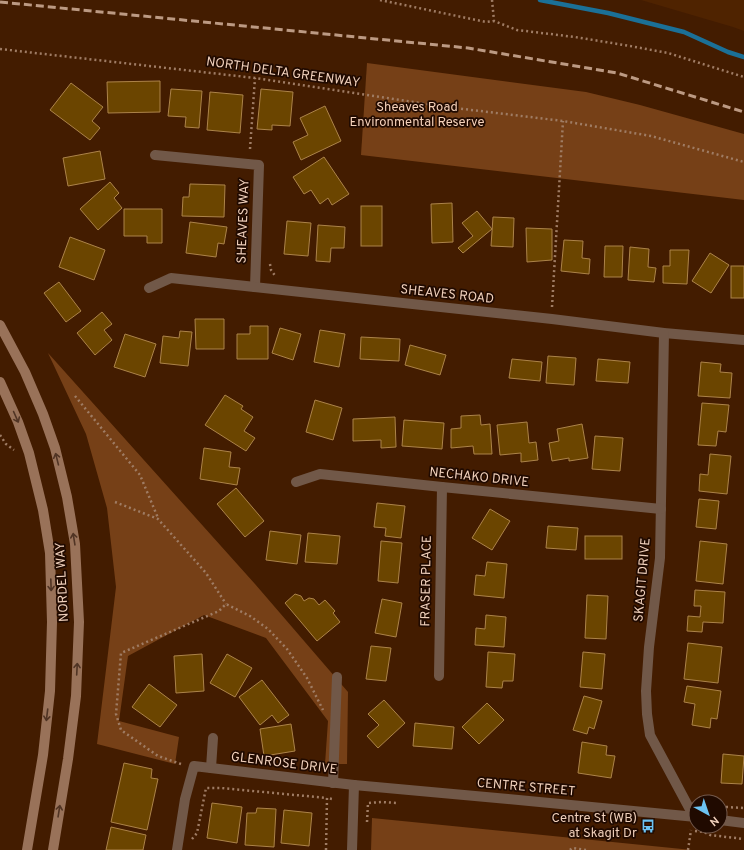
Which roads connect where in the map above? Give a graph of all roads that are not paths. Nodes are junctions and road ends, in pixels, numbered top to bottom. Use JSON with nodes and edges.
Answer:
{"nodes":[{"id":1,"x":155,"y":155,"type":"dead end"},
{"id":2,"x":255,"y":287,"type":"junction"},
{"id":3,"x":149,"y":288,"type":"dead end"},
{"id":4,"x":0,"y":325,"type":"edge"},
{"id":5,"x":664,"y":333,"type":"junction"},
{"id":6,"x":744,"y":340,"type":"edge"},
{"id":7,"x":0,"y":382,"type":"edge"},
{"id":8,"x":296,"y":482,"type":"dead end"},
{"id":9,"x":442,"y":487,"type":"junction"},
{"id":10,"x":660,"y":509,"type":"junction"},
{"id":11,"x":439,"y":676,"type":"dead end"},
{"id":12,"x":337,"y":678,"type":"dead end"},
{"id":13,"x":213,"y":738,"type":"dead end"},
{"id":14,"x":211,"y":768,"type":"junction"},
{"id":15,"x":333,"y":783,"type":"junction"},
{"id":16,"x":354,"y":785,"type":"junction"},
{"id":17,"x":688,"y":804,"type":"edge"},
{"id":18,"x":688,"y":816,"type":"edge"},
{"id":19,"x":728,"y":821,"type":"edge"},
{"id":20,"x":744,"y":822,"type":"edge"},
{"id":21,"x":27,"y":850,"type":"edge"},
{"id":22,"x":53,"y":850,"type":"edge"},
{"id":23,"x":177,"y":850,"type":"edge"},
{"id":24,"x":352,"y":850,"type":"edge"}],
"edges":[{"from":1,"to":2,"type":"street","name":"SHEAVES WAY"},
{"from":2,"to":3,"type":"street","name":"SHEAVES ROAD"},
{"from":2,"to":5,"type":"street","name":"SHEAVES ROAD"},
{"from":22,"to":4,"type":"main road","name":"NORDEL WAY","one_way":true},
{"from":5,"to":6,"type":"street","name":"SHEAVES ROAD"},
{"from":5,"to":10,"type":"street","name":"SKAGIT DRIVE"},
{"from":7,"to":21,"type":"main road","name":"NORDEL WAY","one_way":true},
{"from":8,"to":9,"type":"street","name":"NECHAKO DRIVE"},
{"from":9,"to":10,"type":"street","name":"NECHAKO DRIVE"},
{"from":9,"to":11,"type":"street","name":"FRASER PLACE"},
{"from":10,"to":17,"type":"street","name":"SKAGIT DRIVE"},
{"from":12,"to":15,"type":"street"},
{"from":13,"to":14,"type":"street","name":"GLENROSE DRIVE"},
{"from":14,"to":15,"type":"street","name":"GLENROSE DRIVE"},
{"from":14,"to":23,"type":"street","name":"GLENROSE DRIVE"},
{"from":15,"to":16,"type":"street","name":"GLENROSE DRIVE"},
{"from":16,"to":18,"type":"street","name":"CENTRE STREET"},
{"from":16,"to":24,"type":"street"},
{"from":19,"to":20,"type":"street"}]}
